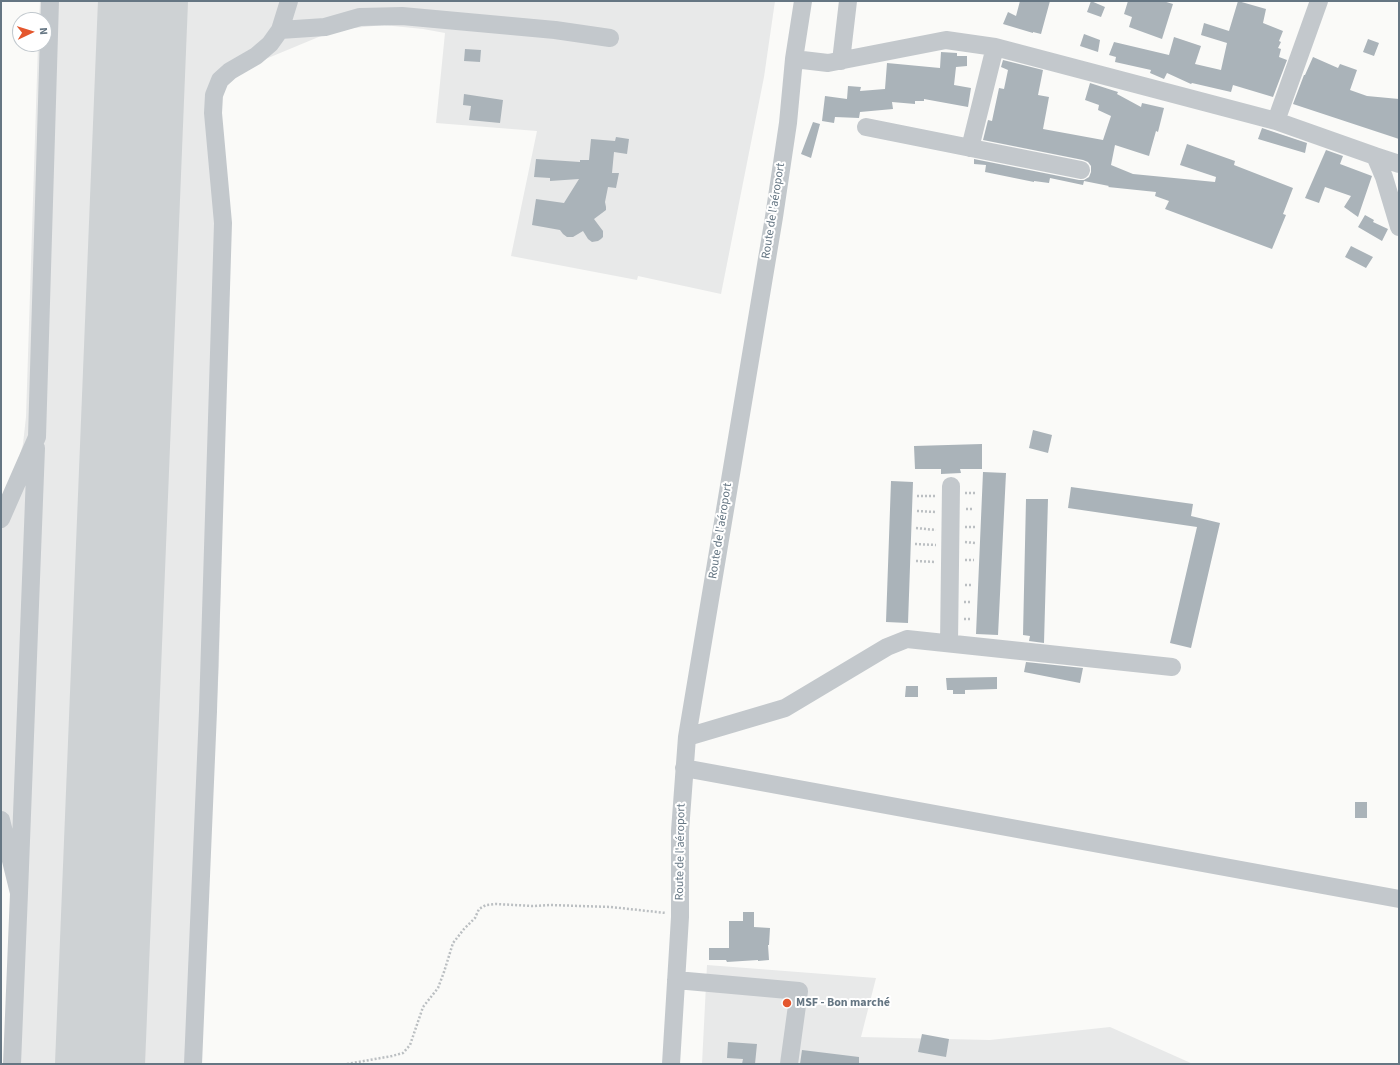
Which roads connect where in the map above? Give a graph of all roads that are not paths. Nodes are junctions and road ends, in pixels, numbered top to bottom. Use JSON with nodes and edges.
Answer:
{"nodes":[{"id":1,"x":50,"y":1,"type":"edge"},
{"id":2,"x":289,"y":1,"type":"edge"},
{"id":3,"x":803,"y":1,"type":"edge"},
{"id":4,"x":848,"y":1,"type":"edge"},
{"id":5,"x":1319,"y":1,"type":"edge"},
{"id":6,"x":280,"y":30,"type":"junction"},
{"id":7,"x":610,"y":38,"type":"dead end"},
{"id":8,"x":994,"y":47,"type":"junction"},
{"id":9,"x":794,"y":59,"type":"junction"},
{"id":10,"x":841,"y":61,"type":"junction"},
{"id":11,"x":1276,"y":121,"type":"junction"},
{"id":12,"x":866,"y":127,"type":"dead end"},
{"id":13,"x":970,"y":148,"type":"junction"},
{"id":14,"x":1375,"y":156,"type":"junction"},
{"id":15,"x":1399,"y":164,"type":"edge"},
{"id":16,"x":1081,"y":170,"type":"dead end"},
{"id":17,"x":1399,"y":227,"type":"edge"},
{"id":18,"x":37,"y":437,"type":"junction"},
{"id":19,"x":951,"y":486,"type":"dead end"},
{"id":20,"x":1,"y":519,"type":"edge"},
{"id":21,"x":949,"y":643,"type":"junction"},
{"id":22,"x":1172,"y":667,"type":"dead end"},
{"id":23,"x":687,"y":737,"type":"junction"},
{"id":24,"x":684,"y":768,"type":"junction"},
{"id":25,"x":1,"y":820,"type":"edge"},
{"id":26,"x":19,"y":893,"type":"junction"},
{"id":27,"x":1399,"y":900,"type":"edge"},
{"id":28,"x":676,"y":980,"type":"junction"},
{"id":29,"x":12,"y":1064,"type":"edge"},
{"id":30,"x":193,"y":1064,"type":"edge"},
{"id":31,"x":671,"y":1064,"type":"edge"},
{"id":32,"x":789,"y":1064,"type":"edge"}],
"edges":[{"from":1,"to":18,"type":"street"},
{"from":2,"to":6,"type":"street"},
{"from":3,"to":9,"type":"street","name":"Route de l'aéroport"},
{"from":4,"to":10,"type":"street"},
{"from":5,"to":11,"type":"street"},
{"from":6,"to":7,"type":"street"},
{"from":6,"to":30,"type":"street"},
{"from":8,"to":10,"type":"street"},
{"from":8,"to":11,"type":"street"},
{"from":8,"to":13,"type":"street"},
{"from":9,"to":10,"type":"street"},
{"from":9,"to":23,"type":"street","name":"Route de l'aéroport"},
{"from":11,"to":14,"type":"street"},
{"from":12,"to":13,"type":"street"},
{"from":13,"to":16,"type":"street"},
{"from":14,"to":15,"type":"street"},
{"from":14,"to":17,"type":"street"},
{"from":18,"to":20,"type":"street"},
{"from":18,"to":26,"type":"street"},
{"from":19,"to":21,"type":"street"},
{"from":21,"to":22,"type":"street"},
{"from":21,"to":23,"type":"street"},
{"from":23,"to":24,"type":"street","name":"Route de l'aéroport"},
{"from":24,"to":27,"type":"street"},
{"from":24,"to":28,"type":"street","name":"Route de l'aéroport"},
{"from":25,"to":26,"type":"street"},
{"from":26,"to":29,"type":"street"},
{"from":28,"to":31,"type":"street","name":"Route de l'aéroport"},
{"from":28,"to":32,"type":"street"}]}
